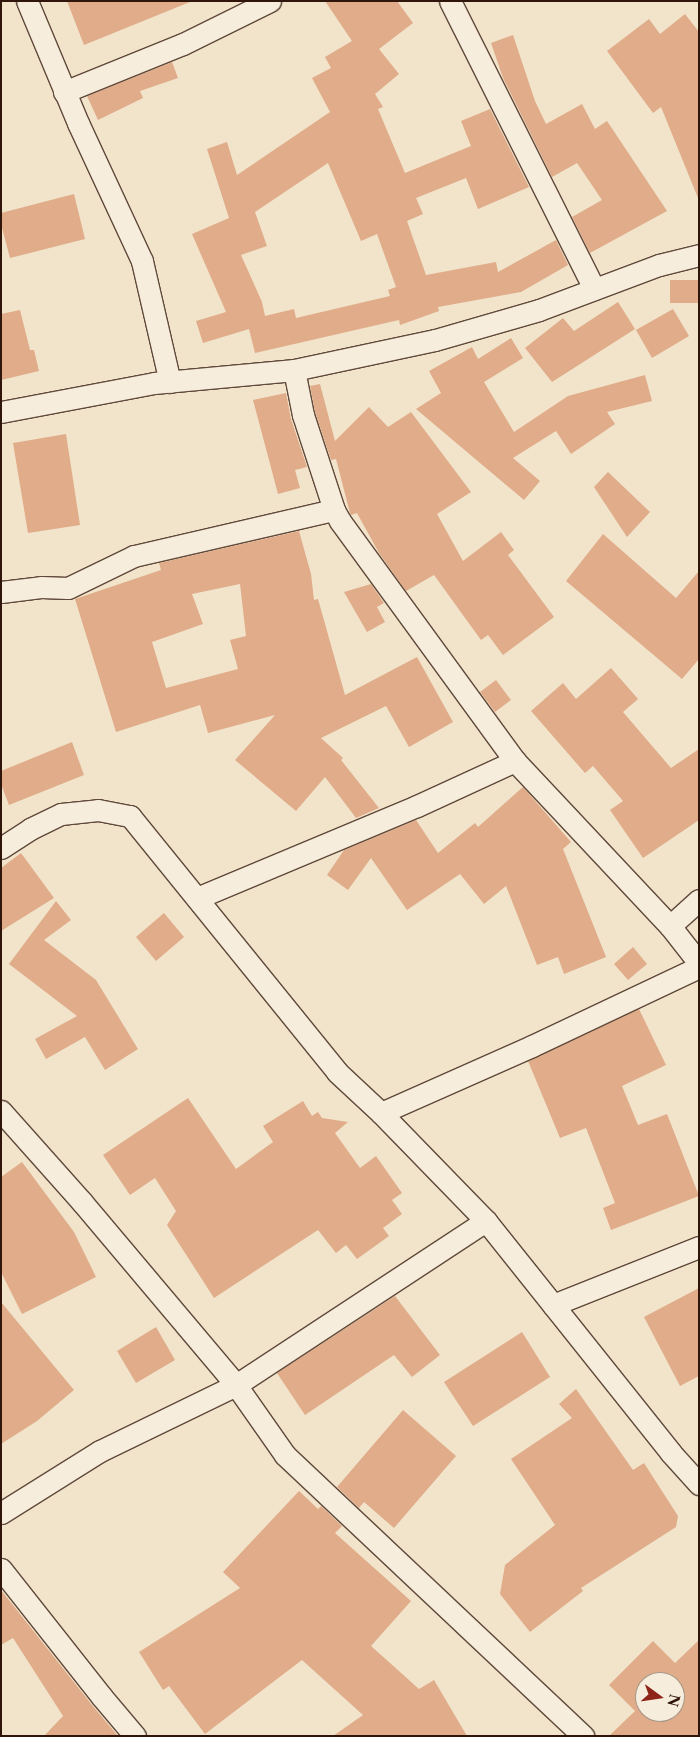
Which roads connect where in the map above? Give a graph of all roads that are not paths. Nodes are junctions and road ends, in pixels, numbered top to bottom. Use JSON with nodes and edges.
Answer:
{"nodes":[{"id":1,"x":27,"y":1,"type":"edge"},
{"id":2,"x":270,"y":1,"type":"edge"},
{"id":3,"x":450,"y":1,"type":"edge"},
{"id":4,"x":64,"y":92,"type":"junction"},
{"id":5,"x":699,"y":255,"type":"edge"},
{"id":6,"x":594,"y":289,"type":"junction"},
{"id":7,"x":294,"y":370,"type":"junction"},
{"id":8,"x":170,"y":382,"type":"junction"},
{"id":9,"x":1,"y":412,"type":"edge"},
{"id":10,"x":334,"y":510,"type":"junction"},
{"id":11,"x":1,"y":592,"type":"edge"},
{"id":12,"x":516,"y":761,"type":"junction"},
{"id":13,"x":1,"y":848,"type":"edge"},
{"id":14,"x":197,"y":898,"type":"junction"},
{"id":15,"x":699,"y":900,"type":"edge"},
{"id":16,"x":670,"y":926,"type":"junction"},
{"id":17,"x":699,"y":963,"type":"edge"},
{"id":18,"x":699,"y":967,"type":"edge"},
{"id":19,"x":1,"y":1111,"type":"edge"},
{"id":20,"x":381,"y":1113,"type":"junction"},
{"id":21,"x":486,"y":1222,"type":"junction"},
{"id":22,"x":699,"y":1247,"type":"edge"},
{"id":23,"x":553,"y":1306,"type":"junction"},
{"id":24,"x":236,"y":1385,"type":"junction"},
{"id":25,"x":699,"y":1484,"type":"edge"},
{"id":26,"x":1,"y":1513,"type":"edge"},
{"id":27,"x":1,"y":1569,"type":"edge"},
{"id":28,"x":135,"y":1736,"type":"edge"},
{"id":29,"x":583,"y":1736,"type":"edge"}],
"edges":[{"from":1,"to":4,"type":"street"},
{"from":2,"to":4,"type":"street"},
{"from":3,"to":6,"type":"street"},
{"from":4,"to":8,"type":"street"},
{"from":5,"to":6,"type":"street"},
{"from":6,"to":7,"type":"street"},
{"from":7,"to":8,"type":"street"},
{"from":7,"to":10,"type":"street"},
{"from":8,"to":9,"type":"street"},
{"from":10,"to":11,"type":"street"},
{"from":10,"to":12,"type":"street"},
{"from":12,"to":14,"type":"street"},
{"from":12,"to":16,"type":"street"},
{"from":13,"to":14,"type":"street"},
{"from":14,"to":20,"type":"street"},
{"from":15,"to":16,"type":"street"},
{"from":16,"to":17,"type":"street"},
{"from":18,"to":20,"type":"street"},
{"from":19,"to":24,"type":"street"},
{"from":20,"to":21,"type":"street"},
{"from":21,"to":23,"type":"street"},
{"from":21,"to":24,"type":"street"},
{"from":22,"to":23,"type":"street"},
{"from":23,"to":25,"type":"street"},
{"from":24,"to":26,"type":"street"},
{"from":24,"to":29,"type":"street"},
{"from":27,"to":28,"type":"street"}]}
